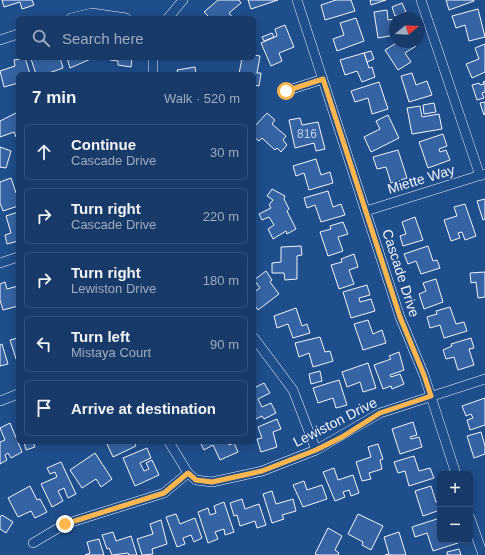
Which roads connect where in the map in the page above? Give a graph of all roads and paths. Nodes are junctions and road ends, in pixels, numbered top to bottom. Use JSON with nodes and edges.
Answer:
{"nodes":[{"id":1,"x":183,"y":0,"type":"edge"},
{"id":2,"x":297,"y":0,"type":"edge"},
{"id":3,"x":421,"y":0,"type":"edge"},
{"id":4,"x":79,"y":16,"type":"edge"},
{"id":5,"x":112,"y":16,"type":"edge"},
{"id":6,"x":170,"y":16,"type":"edge"},
{"id":7,"x":16,"y":35,"type":"edge"},
{"id":8,"x":0,"y":40,"type":"edge"},
{"id":9,"x":153,"y":60,"type":"edge"},
{"id":10,"x":153,"y":72,"type":"edge"},
{"id":11,"x":323,"y":79,"type":"junction"},
{"id":12,"x":286,"y":91,"type":"dead end"},
{"id":13,"x":482,"y":175,"type":"edge"},
{"id":14,"x":366,"y":211,"type":"junction"},
{"id":15,"x":16,"y":258,"type":"edge"},
{"id":16,"x":0,"y":263,"type":"edge"},
{"id":17,"x":256,"y":341,"type":"edge"},
{"id":18,"x":485,"y":379,"type":"edge"},
{"id":19,"x":16,"y":395,"type":"edge"},
{"id":20,"x":431,"y":396,"type":"junction"},
{"id":21,"x":0,"y":400,"type":"edge"},
{"id":22,"x":170,"y":444,"type":"edge"},
{"id":23,"x":316,"y":450,"type":"junction"},
{"id":24,"x":455,"y":471,"type":"edge"},
{"id":25,"x":188,"y":473,"type":"junction"},
{"id":26,"x":473,"y":527,"type":"edge"},
{"id":27,"x":33,"y":543,"type":"dead end"},
{"id":28,"x":482,"y":555,"type":"edge"}],
"edges":[{"from":1,"to":6,"type":"street"},
{"from":2,"to":11,"type":"street","name":"Cascade Drive"},
{"from":3,"to":13,"type":"street"},
{"from":4,"to":5,"type":"street"},
{"from":7,"to":8,"type":"street"},
{"from":9,"to":10,"type":"street"},
{"from":11,"to":12,"type":"street"},
{"from":11,"to":14,"type":"street","name":"Cascade Drive"},
{"from":13,"to":14,"type":"street","name":"Miette Way"},
{"from":14,"to":20,"type":"street","name":"Cascade Drive"},
{"from":15,"to":16,"type":"street"},
{"from":17,"to":23,"type":"street"},
{"from":18,"to":20,"type":"street","name":"Lewiston Drive"},
{"from":19,"to":21,"type":"street"},
{"from":20,"to":23,"type":"street","name":"Lewiston Drive"},
{"from":20,"to":24,"type":"street","name":"Cascade Drive"},
{"from":22,"to":25,"type":"street"},
{"from":23,"to":25,"type":"street","name":"Lewiston Drive"},
{"from":25,"to":27,"type":"street"},
{"from":26,"to":28,"type":"street"}]}
